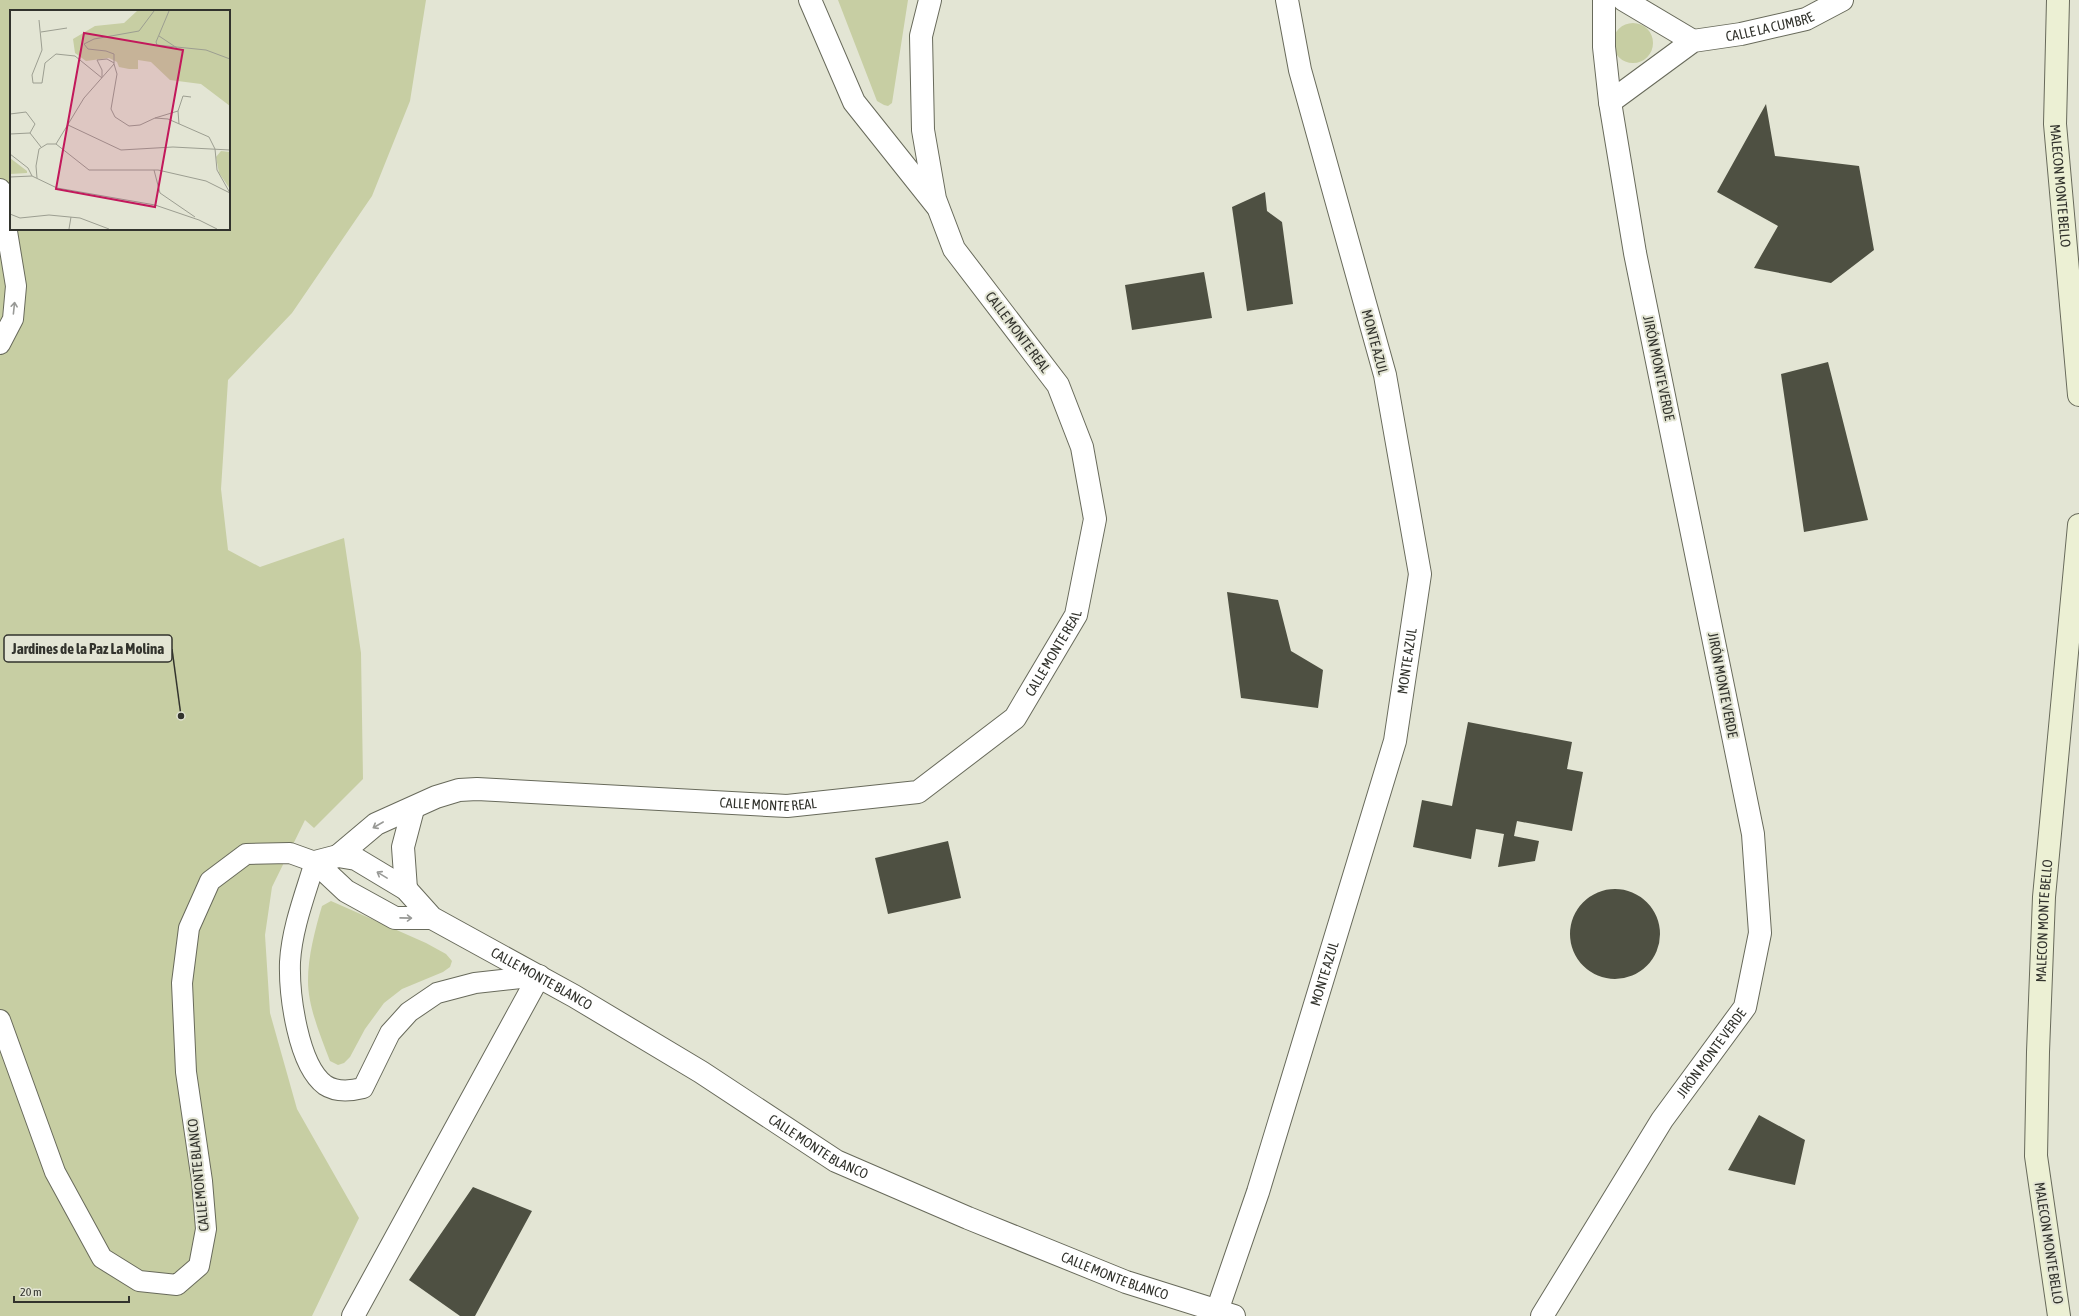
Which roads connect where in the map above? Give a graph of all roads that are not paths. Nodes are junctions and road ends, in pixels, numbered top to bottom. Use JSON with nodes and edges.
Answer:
{"nodes":[{"id":1,"x":810,"y":0,"type":"edge"},
{"id":2,"x":930,"y":0,"type":"edge"},
{"id":3,"x":1287,"y":0,"type":"edge"},
{"id":4,"x":1604,"y":0,"type":"edge"},
{"id":5,"x":1624,"y":0,"type":"edge"},
{"id":6,"x":1842,"y":0,"type":"edge"},
{"id":7,"x":2058,"y":0,"type":"edge"},
{"id":8,"x":1693,"y":41,"type":"junction"},
{"id":9,"x":1610,"y":102,"type":"junction"},
{"id":10,"x":0,"y":189,"type":"edge"},
{"id":11,"x":940,"y":211,"type":"junction"},
{"id":12,"x":0,"y":344,"type":"edge"},
{"id":13,"x":2079,"y":395,"type":"edge"},
{"id":14,"x":2079,"y":524,"type":"edge"},
{"id":15,"x":413,"y":809,"type":"junction"},
{"id":16,"x":338,"y":856,"type":"junction"},
{"id":17,"x":315,"y":862,"type":"junction"},
{"id":18,"x":406,"y":889,"type":"junction"},
{"id":19,"x":432,"y":918,"type":"junction"},
{"id":20,"x":539,"y":976,"type":"junction"},
{"id":21,"x":0,"y":1020,"type":"edge"},
{"id":22,"x":1225,"y":1313,"type":"edge"},
{"id":23,"x":353,"y":1316,"type":"edge"},
{"id":24,"x":1542,"y":1316,"type":"edge"},
{"id":25,"x":2059,"y":1316,"type":"edge"}],
"edges":[{"from":1,"to":11,"type":"street"},
{"from":2,"to":11,"type":"street","name":"CALLE MONTE REAL"},
{"from":3,"to":22,"type":"street","name":"MONTE AZUL"},
{"from":4,"to":9,"type":"street","name":"JIRÓN MONTE VERDE"},
{"from":5,"to":8,"type":"street"},
{"from":6,"to":8,"type":"street","name":"CALLE LA CUMBRE"},
{"from":7,"to":13,"type":"street","name":"MALECON MONTE BELLO"},
{"from":8,"to":9,"type":"street","name":"CALLE LA CUMBRE"},
{"from":9,"to":24,"type":"street","name":"JIRÓN MONTE VERDE"},
{"from":12,"to":10,"type":"lane","one_way":true},
{"from":11,"to":15,"type":"street","name":"CALLE MONTE REAL"},
{"from":14,"to":25,"type":"street","name":"MALECON MONTE BELLO"},
{"from":15,"to":16,"type":"street","name":"CALLE MONTE REAL","one_way":true},
{"from":15,"to":18,"type":"street"},
{"from":16,"to":17,"type":"street","name":"CALLE MONTE BLANCO"},
{"from":18,"to":16,"type":"street","name":"CALLE MONTE BLANCO","one_way":true},
{"from":17,"to":19,"type":"street","name":"CALLE MONTE BLANCO","one_way":true},
{"from":17,"to":20,"type":"lane"},
{"from":17,"to":21,"type":"lane","name":"CALLE MONTE BLANCO"},
{"from":18,"to":19,"type":"street","name":"CALLE MONTE BLANCO"},
{"from":19,"to":20,"type":"street","name":"CALLE MONTE BLANCO"},
{"from":20,"to":22,"type":"street","name":"CALLE MONTE BLANCO"},
{"from":20,"to":23,"type":"street"}]}
